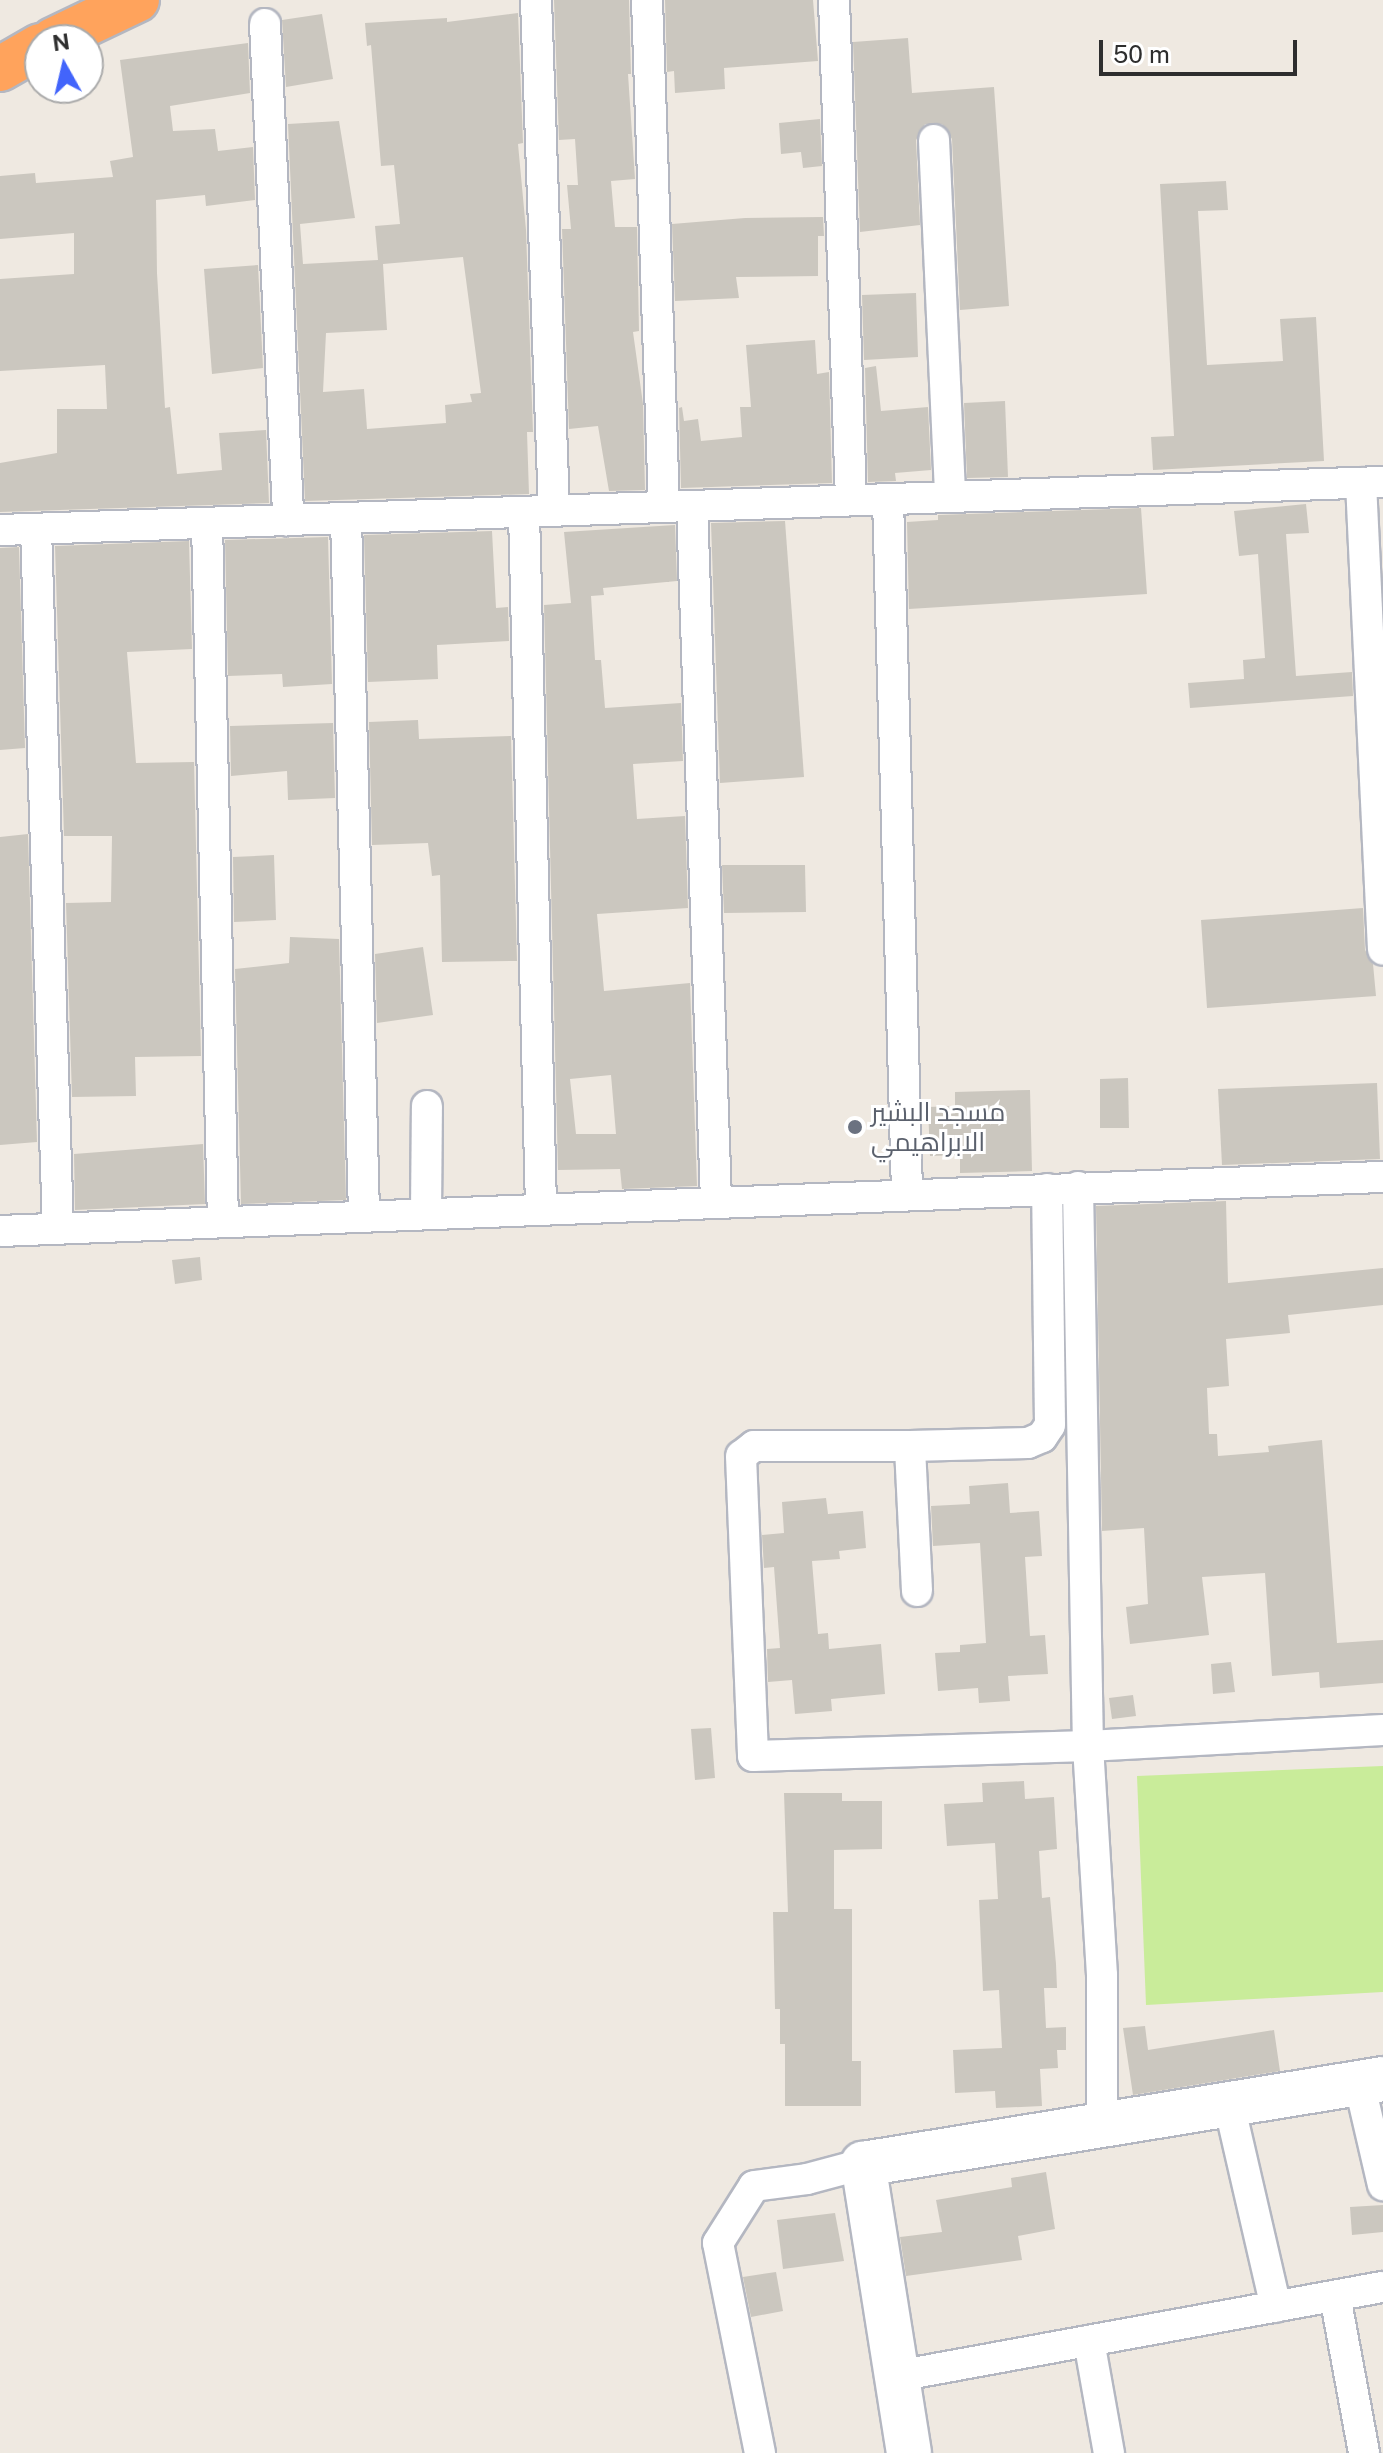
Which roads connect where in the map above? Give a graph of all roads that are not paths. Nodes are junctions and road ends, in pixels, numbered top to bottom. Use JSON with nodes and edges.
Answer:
{"nodes":[{"id":1,"x":137,"y":0,"type":"edge"},
{"id":2,"x":536,"y":0,"type":"edge"},
{"id":3,"x":647,"y":0,"type":"edge"},
{"id":4,"x":834,"y":0,"type":"edge"},
{"id":5,"x":87,"y":24,"type":"edge"},
{"id":6,"x":265,"y":24,"type":"dead end"},
{"id":7,"x":24,"y":55,"type":"edge"},
{"id":8,"x":0,"y":69,"type":"edge"},
{"id":9,"x":934,"y":140,"type":"dead end"},
{"id":10,"x":1372,"y":482,"type":"edge"},
{"id":11,"x":950,"y":497,"type":"junction"},
{"id":12,"x":888,"y":499,"type":"junction"},
{"id":13,"x":851,"y":500,"type":"junction"},
{"id":14,"x":678,"y":506,"type":"junction"},
{"id":15,"x":554,"y":511,"type":"junction"},
{"id":16,"x":524,"y":512,"type":"junction"},
{"id":17,"x":346,"y":518,"type":"junction"},
{"id":18,"x":288,"y":520,"type":"junction"},
{"id":19,"x":207,"y":523,"type":"junction"},
{"id":20,"x":36,"y":529,"type":"junction"},
{"id":21,"x":0,"y":530,"type":"edge"},
{"id":22,"x":1383,"y":949,"type":"edge"},
{"id":23,"x":427,"y":1106,"type":"dead end"},
{"id":24,"x":1383,"y":1177,"type":"edge"},
{"id":25,"x":1078,"y":1187,"type":"junction"},
{"id":26,"x":1047,"y":1189,"type":"junction"},
{"id":27,"x":907,"y":1194,"type":"junction"},
{"id":28,"x":716,"y":1201,"type":"junction"},
{"id":29,"x":541,"y":1208,"type":"junction"},
{"id":30,"x":426,"y":1213,"type":"junction"},
{"id":31,"x":364,"y":1216,"type":"junction"},
{"id":32,"x":223,"y":1222,"type":"junction"},
{"id":33,"x":58,"y":1229,"type":"junction"},
{"id":34,"x":0,"y":1231,"type":"edge"},
{"id":35,"x":910,"y":1446,"type":"junction"},
{"id":36,"x":917,"y":1591,"type":"dead end"},
{"id":37,"x":1383,"y":1730,"type":"edge"},
{"id":38,"x":1088,"y":1746,"type":"junction"},
{"id":39,"x":1371,"y":2080,"type":"edge"},
{"id":40,"x":1229,"y":2104,"type":"junction"},
{"id":41,"x":1102,"y":2125,"type":"junction"},
{"id":42,"x":863,"y":2164,"type":"junction"},
{"id":43,"x":1383,"y":2185,"type":"edge"},
{"id":44,"x":1383,"y":2287,"type":"edge"},
{"id":45,"x":1335,"y":2296,"type":"junction"},
{"id":46,"x":1276,"y":2307,"type":"junction"},
{"id":47,"x":1089,"y":2341,"type":"junction"},
{"id":48,"x":897,"y":2376,"type":"junction"},
{"id":49,"x":760,"y":2453,"type":"edge"},
{"id":50,"x":909,"y":2453,"type":"edge"},
{"id":51,"x":1109,"y":2453,"type":"edge"},
{"id":52,"x":1364,"y":2453,"type":"edge"}],
"edges":[{"from":1,"to":5,"type":"highway"},
{"from":2,"to":15,"type":"street"},
{"from":3,"to":14,"type":"street"},
{"from":4,"to":13,"type":"street"},
{"from":6,"to":18,"type":"street"},
{"from":7,"to":8,"type":"highway"},
{"from":9,"to":11,"type":"street"},
{"from":10,"to":11,"type":"street"},
{"from":10,"to":22,"type":"street"},
{"from":11,"to":12,"type":"street"},
{"from":12,"to":13,"type":"street"},
{"from":12,"to":27,"type":"street"},
{"from":13,"to":14,"type":"street"},
{"from":14,"to":15,"type":"street"},
{"from":14,"to":28,"type":"street"},
{"from":15,"to":16,"type":"street"},
{"from":16,"to":17,"type":"street"},
{"from":16,"to":29,"type":"street"},
{"from":17,"to":18,"type":"street"},
{"from":17,"to":31,"type":"street"},
{"from":18,"to":19,"type":"street"},
{"from":19,"to":20,"type":"street"},
{"from":19,"to":32,"type":"street"},
{"from":20,"to":21,"type":"street"},
{"from":20,"to":33,"type":"street"},
{"from":23,"to":30,"type":"street"},
{"from":24,"to":25,"type":"street"},
{"from":25,"to":26,"type":"street"},
{"from":25,"to":38,"type":"street"},
{"from":26,"to":27,"type":"street"},
{"from":26,"to":35,"type":"street"},
{"from":27,"to":28,"type":"street"},
{"from":28,"to":29,"type":"street"},
{"from":29,"to":30,"type":"street"},
{"from":30,"to":31,"type":"street"},
{"from":31,"to":32,"type":"street"},
{"from":32,"to":33,"type":"street"},
{"from":33,"to":34,"type":"street"},
{"from":35,"to":36,"type":"street"},
{"from":35,"to":38,"type":"street"},
{"from":37,"to":38,"type":"street"},
{"from":38,"to":41,"type":"street"},
{"from":39,"to":40,"type":"street"},
{"from":39,"to":43,"type":"street"},
{"from":40,"to":41,"type":"street"},
{"from":40,"to":46,"type":"street"},
{"from":41,"to":42,"type":"street"},
{"from":42,"to":48,"type":"street"},
{"from":42,"to":49,"type":"street"},
{"from":44,"to":45,"type":"street"},
{"from":45,"to":46,"type":"street"},
{"from":45,"to":52,"type":"street"},
{"from":46,"to":47,"type":"street"},
{"from":47,"to":48,"type":"street"},
{"from":47,"to":51,"type":"street"},
{"from":48,"to":50,"type":"street"}]}
